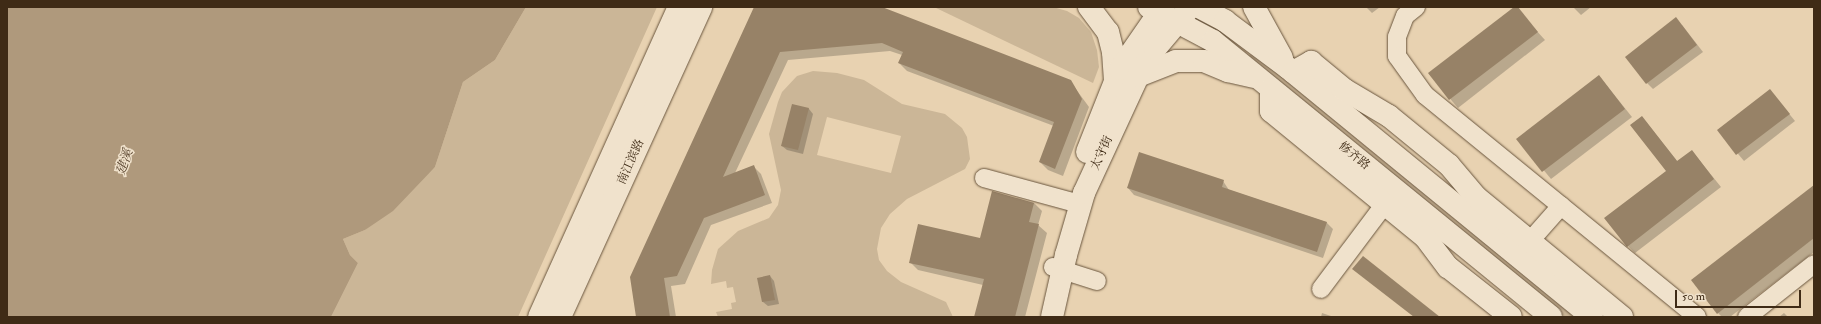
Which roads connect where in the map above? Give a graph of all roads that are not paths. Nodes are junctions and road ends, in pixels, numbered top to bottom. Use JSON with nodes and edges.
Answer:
{"nodes":[{"id":1,"x":680,"y":7,"type":"edge"},
{"id":2,"x":701,"y":7,"type":"edge"},
{"id":3,"x":1089,"y":7,"type":"edge"},
{"id":4,"x":1199,"y":7,"type":"edge"},
{"id":5,"x":1254,"y":7,"type":"edge"},
{"id":6,"x":1416,"y":7,"type":"edge"},
{"id":7,"x":1157,"y":9,"type":"edge"},
{"id":8,"x":1184,"y":15,"type":"edge"},
{"id":9,"x":1290,"y":70,"type":"junction"},
{"id":10,"x":1138,"y":76,"type":"junction"},
{"id":11,"x":1115,"y":81,"type":"junction"},
{"id":12,"x":1266,"y":84,"type":"junction"},
{"id":13,"x":984,"y":178,"type":"dead end"},
{"id":14,"x":1390,"y":197,"type":"junction"},
{"id":15,"x":1075,"y":203,"type":"junction"},
{"id":16,"x":1561,"y":206,"type":"junction"},
{"id":17,"x":1530,"y":242,"type":"junction"},
{"id":18,"x":1814,"y":264,"type":"edge"},
{"id":19,"x":1058,"y":268,"type":"junction"},
{"id":20,"x":1097,"y":280,"type":"dead end"},
{"id":21,"x":1321,"y":289,"type":"dead end"},
{"id":22,"x":539,"y":317,"type":"edge"},
{"id":23,"x":560,"y":317,"type":"edge"},
{"id":24,"x":1042,"y":317,"type":"edge"},
{"id":25,"x":1052,"y":317,"type":"edge"},
{"id":26,"x":1511,"y":317,"type":"edge"},
{"id":27,"x":1551,"y":317,"type":"edge"},
{"id":28,"x":1592,"y":317,"type":"edge"},
{"id":29,"x":1622,"y":317,"type":"edge"},
{"id":30,"x":1697,"y":317,"type":"edge"},
{"id":31,"x":1747,"y":317,"type":"edge"}],
"edges":[{"from":1,"to":22,"type":"main road","name":"南江滨路"},
{"from":2,"to":23,"type":"main road","name":"南江滨路"},
{"from":3,"to":11,"type":"main road"},
{"from":4,"to":9,"type":"main road"},
{"from":5,"to":9,"type":"main road"},
{"from":6,"to":16,"type":"street"},
{"from":7,"to":8,"type":"main road","name":"修齐路"},
{"from":7,"to":11,"type":"main road","name":"太守街"},
{"from":8,"to":10,"type":"main road","name":"太守街"},
{"from":8,"to":12,"type":"main road","name":"修齐路"},
{"from":9,"to":17,"type":"main road"},
{"from":9,"to":28,"type":"main road"},
{"from":10,"to":12,"type":"main road"},
{"from":10,"to":15,"type":"main road","name":"太守街"},
{"from":11,"to":15,"type":"main road","name":"太守街"},
{"from":12,"to":14,"type":"main road","name":"修齐路"},
{"from":13,"to":15,"type":"street"},
{"from":14,"to":21,"type":"street"},
{"from":14,"to":26,"type":"main road"},
{"from":14,"to":27,"type":"main road","name":"修齐路"},
{"from":15,"to":19,"type":"main road","name":"太守街"},
{"from":16,"to":17,"type":"street"},
{"from":16,"to":30,"type":"street"},
{"from":17,"to":29,"type":"main road"},
{"from":18,"to":31,"type":"street"},
{"from":19,"to":20,"type":"street"},
{"from":19,"to":24,"type":"main road","name":"太守街"},
{"from":19,"to":25,"type":"main road","name":"太守街"}]}
